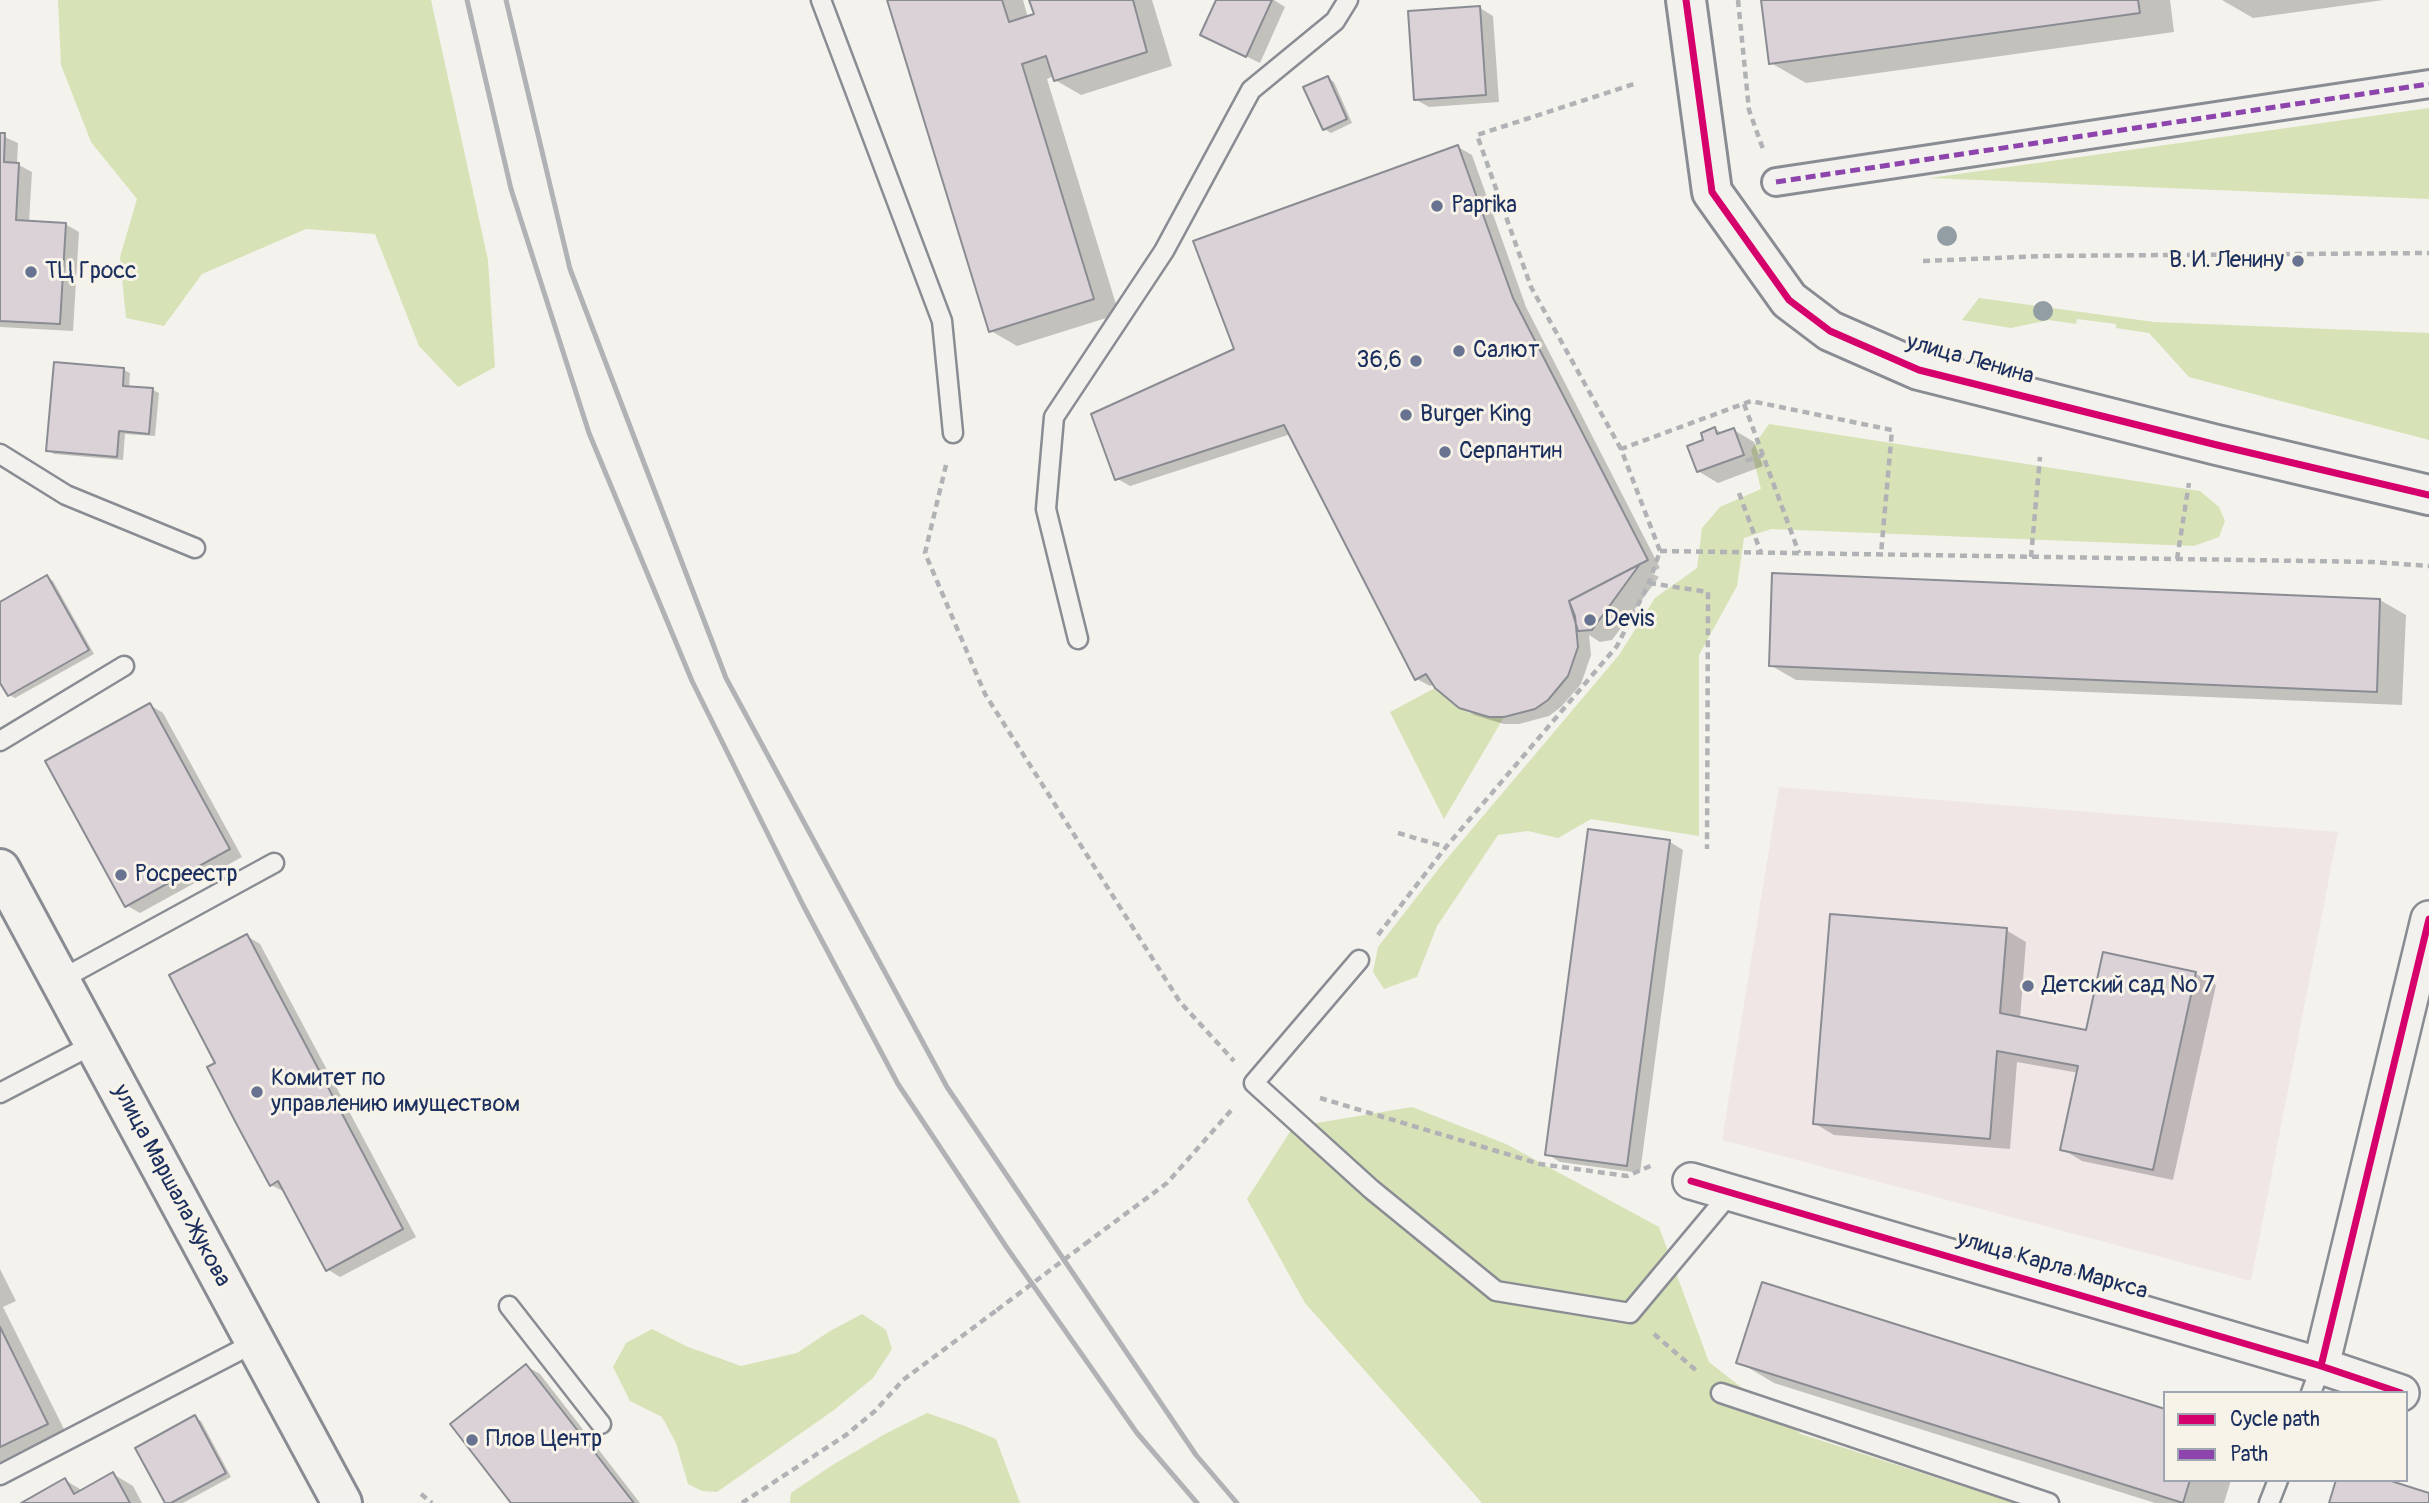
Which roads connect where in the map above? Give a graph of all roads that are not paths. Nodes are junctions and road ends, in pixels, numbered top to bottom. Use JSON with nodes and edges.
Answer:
{"nodes":[{"id":1,"x":821,"y":0,"type":"edge"},
{"id":2,"x":1348,"y":0,"type":"edge"},
{"id":3,"x":1686,"y":0,"type":"edge"},
{"id":4,"x":2429,"y":83,"type":"edge"},
{"id":5,"x":1776,"y":182,"type":"road end"},
{"id":6,"x":953,"y":433,"type":"road end"},
{"id":7,"x":0,"y":454,"type":"edge"},
{"id":8,"x":2429,"y":495,"type":"edge"},
{"id":9,"x":195,"y":548,"type":"dead end"},
{"id":10,"x":1078,"y":639,"type":"dead end"},
{"id":11,"x":124,"y":666,"type":"dead end"},
{"id":12,"x":0,"y":741,"type":"edge"},
{"id":13,"x":274,"y":863,"type":"dead end"},
{"id":14,"x":0,"y":869,"type":"edge"},
{"id":15,"x":2429,"y":919,"type":"edge"},
{"id":16,"x":1359,"y":960,"type":"road end"},
{"id":17,"x":60,"y":980,"type":"junction"},
{"id":18,"x":94,"y":1044,"type":"junction"},
{"id":19,"x":0,"y":1093,"type":"edge"},
{"id":20,"x":1677,"y":1170,"type":"road end"},
{"id":21,"x":1732,"y":1191,"type":"junction"},
{"id":22,"x":509,"y":1306,"type":"dead end"},
{"id":23,"x":256,"y":1342,"type":"junction"},
{"id":24,"x":2316,"y":1379,"type":"edge"},
{"id":25,"x":2389,"y":1391,"type":"edge"},
{"id":26,"x":1721,"y":1393,"type":"road end"},
{"id":27,"x":2408,"y":1396,"type":"edge"},
{"id":28,"x":2429,"y":1402,"type":"edge"},
{"id":29,"x":601,"y":1424,"type":"dead end"},
{"id":30,"x":0,"y":1475,"type":"edge"},
{"id":31,"x":2277,"y":1482,"type":"edge"},
{"id":32,"x":342,"y":1503,"type":"edge"},
{"id":33,"x":2049,"y":1503,"type":"edge"},
{"id":34,"x":2269,"y":1503,"type":"edge"}],
"edges":[{"from":1,"to":6,"type":"lane"},
{"from":2,"to":10,"type":"lane"},
{"from":3,"to":8,"type":"street","name":"улица Ленина"},
{"from":4,"to":5,"type":"street"},
{"from":7,"to":9,"type":"lane"},
{"from":11,"to":12,"type":"lane"},
{"from":13,"to":17,"type":"lane"},
{"from":14,"to":17,"type":"street","name":"улица Маршала Жукова"},
{"from":15,"to":24,"type":"street"},
{"from":16,"to":21,"type":"lane"},
{"from":17,"to":18,"type":"street","name":"улица Маршала Жукова"},
{"from":18,"to":19,"type":"lane"},
{"from":18,"to":23,"type":"street","name":"улица Маршала Жукова"},
{"from":20,"to":21,"type":"street","name":"улица Карла Маркса"},
{"from":21,"to":24,"type":"street","name":"улица Карла Маркса"},
{"from":22,"to":29,"type":"lane"},
{"from":23,"to":30,"type":"lane"},
{"from":23,"to":32,"type":"street","name":"улица Маршала Жукова"},
{"from":24,"to":25,"type":"street","name":"улица Карла Маркса"},
{"from":26,"to":33,"type":"lane"},
{"from":27,"to":28,"type":"street"},
{"from":31,"to":34,"type":"lane"}]}
